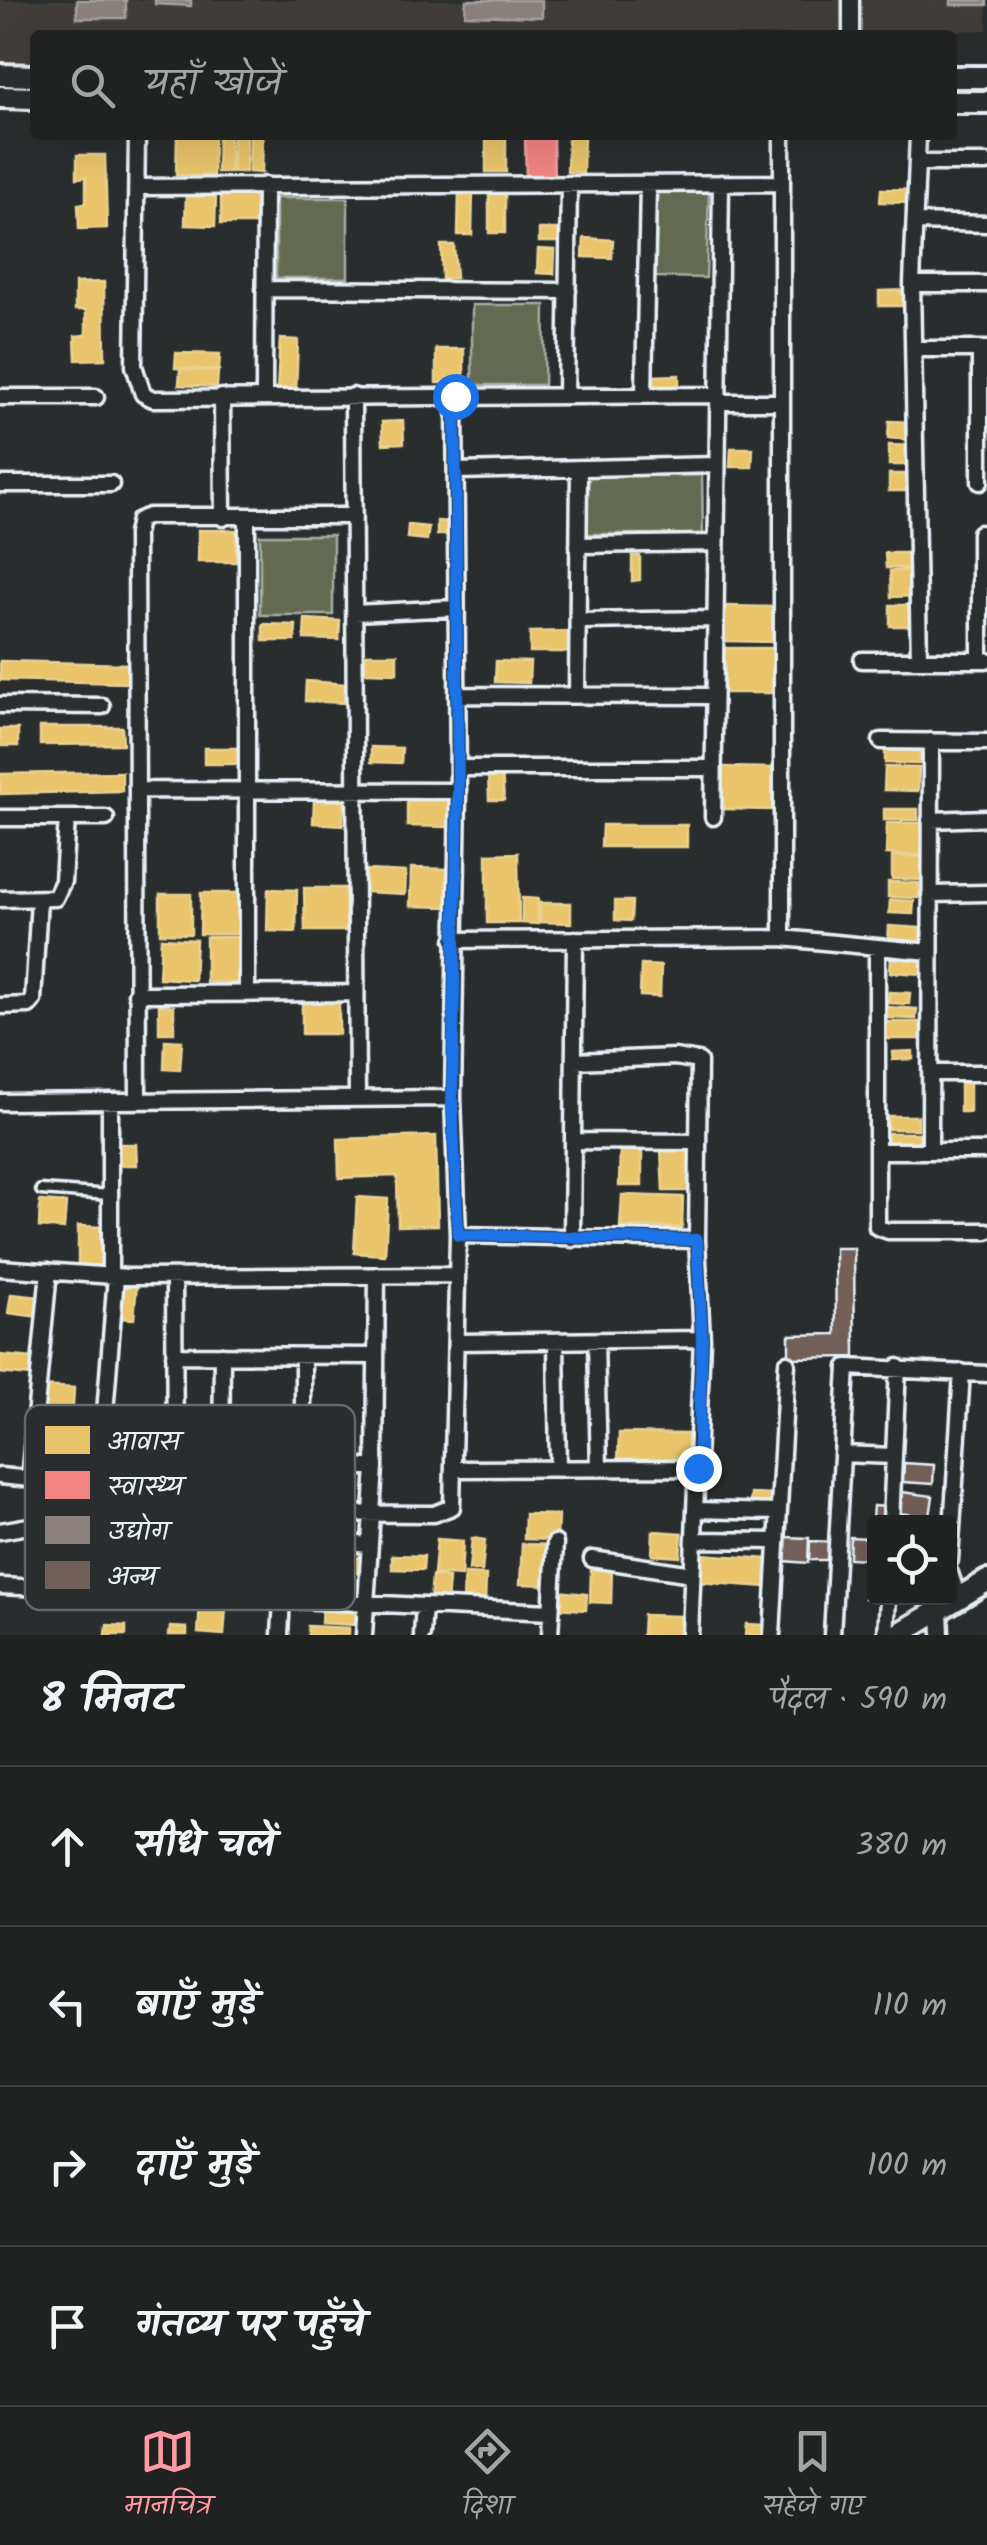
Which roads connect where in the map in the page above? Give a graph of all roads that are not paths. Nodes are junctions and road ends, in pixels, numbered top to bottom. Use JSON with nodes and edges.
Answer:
{"nodes":[{"id":1,"x":851,"y":0,"type":"edge"},
{"id":2,"x":850,"y":30,"type":"edge"},
{"id":3,"x":0,"y":76,"type":"edge"},
{"id":4,"x":30,"y":76,"type":"edge"},
{"id":5,"x":957,"y":77,"type":"edge"},
{"id":6,"x":987,"y":77,"type":"edge"},
{"id":7,"x":0,"y":98,"type":"edge"},
{"id":8,"x":30,"y":98,"type":"edge"},
{"id":9,"x":957,"y":102,"type":"edge"},
{"id":10,"x":987,"y":102,"type":"edge"},
{"id":11,"x":137,"y":140,"type":"edge"},
{"id":12,"x":782,"y":140,"type":"edge"},
{"id":13,"x":918,"y":140,"type":"edge"},
{"id":14,"x":918,"y":163,"type":"junction"},
{"id":15,"x":987,"y":163,"type":"edge"},
{"id":16,"x":721,"y":183,"type":"junction"},
{"id":17,"x":782,"y":183,"type":"junction"},
{"id":18,"x":569,"y":184,"type":"junction"},
{"id":19,"x":648,"y":184,"type":"junction"},
{"id":20,"x":265,"y":186,"type":"junction"},
{"id":21,"x":136,"y":187,"type":"junction"},
{"id":22,"x":918,"y":222,"type":"junction"},
{"id":23,"x":987,"y":224,"type":"edge"},
{"id":24,"x":912,"y":284,"type":"junction"},
{"id":25,"x":987,"y":284,"type":"edge"},
{"id":26,"x":264,"y":289,"type":"junction"},
{"id":27,"x":568,"y":290,"type":"junction"},
{"id":28,"x":914,"y":349,"type":"junction"},
{"id":29,"x":984,"y":349,"type":"edge"},
{"id":30,"x":644,"y":395,"type":"junction"},
{"id":31,"x":0,"y":396,"type":"edge"},
{"id":32,"x":353,"y":396,"type":"junction"},
{"id":33,"x":455,"y":396,"type":"junction"},
{"id":34,"x":566,"y":396,"type":"junction"},
{"id":35,"x":96,"y":397,"type":"dead end"},
{"id":36,"x":222,"y":397,"type":"junction"},
{"id":37,"x":264,"y":397,"type":"junction"},
{"id":38,"x":718,"y":399,"type":"junction"},
{"id":39,"x":782,"y":402,"type":"junction"},
{"id":40,"x":717,"y":465,"type":"junction"},
{"id":41,"x":578,"y":468,"type":"junction"},
{"id":42,"x":456,"y":471,"type":"junction"},
{"id":43,"x":980,"y":482,"type":"dead end"},
{"id":44,"x":0,"y":484,"type":"edge"},
{"id":45,"x":111,"y":484,"type":"dead end"},
{"id":46,"x":354,"y":516,"type":"junction"},
{"id":47,"x":223,"y":518,"type":"junction"},
{"id":48,"x":247,"y":518,"type":"junction"},
{"id":49,"x":980,"y":533,"type":"dead end"},
{"id":50,"x":716,"y":543,"type":"junction"},
{"id":51,"x":578,"y":545,"type":"junction"},
{"id":52,"x":456,"y":608,"type":"junction"},
{"id":53,"x":354,"y":612,"type":"junction"},
{"id":54,"x":715,"y":619,"type":"junction"},
{"id":55,"x":578,"y":621,"type":"junction"},
{"id":56,"x":862,"y":660,"type":"dead end"},
{"id":57,"x":919,"y":660,"type":"junction"},
{"id":58,"x":984,"y":660,"type":"edge"},
{"id":59,"x":457,"y":695,"type":"junction"},
{"id":60,"x":577,"y":696,"type":"junction"},
{"id":61,"x":714,"y":696,"type":"junction"},
{"id":62,"x":0,"y":705,"type":"edge"},
{"id":63,"x":102,"y":706,"type":"dead end"},
{"id":64,"x":882,"y":740,"type":"dead end"},
{"id":65,"x":930,"y":741,"type":"junction"},
{"id":66,"x":987,"y":742,"type":"edge"},
{"id":67,"x":458,"y":768,"type":"junction"},
{"id":68,"x":713,"y":768,"type":"junction"},
{"id":69,"x":138,"y":790,"type":"junction"},
{"id":70,"x":247,"y":791,"type":"junction"},
{"id":71,"x":355,"y":791,"type":"junction"},
{"id":72,"x":458,"y":791,"type":"junction"},
{"id":73,"x":713,"y":817,"type":"dead end"},
{"id":74,"x":0,"y":818,"type":"edge"},
{"id":75,"x":67,"y":818,"type":"junction"},
{"id":76,"x":106,"y":818,"type":"dead end"},
{"id":77,"x":987,"y":818,"type":"edge"},
{"id":78,"x":930,"y":820,"type":"junction"},
{"id":79,"x":987,"y":893,"type":"edge"},
{"id":80,"x":930,"y":894,"type":"junction"},
{"id":81,"x":0,"y":899,"type":"edge"},
{"id":82,"x":39,"y":900,"type":"junction"},
{"id":83,"x":575,"y":938,"type":"junction"},
{"id":84,"x":782,"y":938,"type":"junction"},
{"id":85,"x":454,"y":940,"type":"junction"},
{"id":86,"x":877,"y":947,"type":"junction"},
{"id":87,"x":930,"y":952,"type":"junction"},
{"id":88,"x":356,"y":993,"type":"junction"},
{"id":89,"x":136,"y":994,"type":"junction"},
{"id":90,"x":247,"y":994,"type":"junction"},
{"id":91,"x":0,"y":1006,"type":"edge"},
{"id":92,"x":575,"y":1061,"type":"junction"},
{"id":93,"x":930,"y":1073,"type":"junction"},
{"id":94,"x":987,"y":1073,"type":"edge"},
{"id":95,"x":357,"y":1098,"type":"junction"},
{"id":96,"x":452,"y":1098,"type":"junction"},
{"id":97,"x":138,"y":1100,"type":"junction"},
{"id":98,"x":110,"y":1101,"type":"junction"},
{"id":99,"x":0,"y":1102,"type":"edge"},
{"id":100,"x":574,"y":1140,"type":"junction"},
{"id":101,"x":698,"y":1142,"type":"junction"},
{"id":102,"x":877,"y":1151,"type":"junction"},
{"id":103,"x":930,"y":1152,"type":"junction"},
{"id":104,"x":987,"y":1152,"type":"edge"},
{"id":105,"x":41,"y":1190,"type":"dead end"},
{"id":106,"x":110,"y":1196,"type":"junction"},
{"id":107,"x":987,"y":1231,"type":"edge"},
{"id":108,"x":458,"y":1235,"type":"junction"},
{"id":109,"x":572,"y":1239,"type":"junction"},
{"id":110,"x":697,"y":1240,"type":"junction"},
{"id":111,"x":0,"y":1268,"type":"edge"},
{"id":112,"x":49,"y":1271,"type":"junction"},
{"id":113,"x":377,"y":1275,"type":"junction"},
{"id":114,"x":457,"y":1275,"type":"junction"},
{"id":115,"x":113,"y":1276,"type":"junction"},
{"id":116,"x":174,"y":1278,"type":"junction"},
{"id":117,"x":702,"y":1339,"type":"junction"},
{"id":118,"x":556,"y":1341,"type":"junction"},
{"id":119,"x":596,"y":1341,"type":"junction"},
{"id":120,"x":457,"y":1342,"type":"junction"},
{"id":121,"x":174,"y":1354,"type":"junction"},
{"id":122,"x":222,"y":1355,"type":"junction"},
{"id":123,"x":303,"y":1356,"type":"junction"},
{"id":124,"x":374,"y":1356,"type":"junction"},
{"id":125,"x":787,"y":1363,"type":"dead end"},
{"id":126,"x":898,"y":1367,"type":"junction"},
{"id":127,"x":962,"y":1372,"type":"junction"},
{"id":128,"x":987,"y":1374,"type":"edge"},
{"id":129,"x":36,"y":1405,"type":"edge"},
{"id":130,"x":105,"y":1405,"type":"edge"},
{"id":131,"x":174,"y":1405,"type":"edge"},
{"id":132,"x":222,"y":1405,"type":"edge"},
{"id":133,"x":303,"y":1405,"type":"edge"},
{"id":134,"x":842,"y":1454,"type":"junction"},
{"id":135,"x":894,"y":1456,"type":"junction"},
{"id":136,"x":355,"y":1468,"type":"edge"},
{"id":137,"x":375,"y":1468,"type":"junction"},
{"id":138,"x":599,"y":1468,"type":"junction"},
{"id":139,"x":698,"y":1468,"type":"junction"},
{"id":140,"x":454,"y":1469,"type":"junction"},
{"id":141,"x":558,"y":1469,"type":"junction"},
{"id":142,"x":0,"y":1476,"type":"edge"},
{"id":143,"x":25,"y":1479,"type":"edge"},
{"id":144,"x":697,"y":1510,"type":"junction"},
{"id":145,"x":777,"y":1512,"type":"junction"},
{"id":146,"x":355,"y":1514,"type":"edge"},
{"id":147,"x":373,"y":1514,"type":"junction"},
{"id":148,"x":891,"y":1515,"type":"edge"},
{"id":149,"x":953,"y":1515,"type":"edge"},
{"id":150,"x":25,"y":1527,"type":"edge"},
{"id":151,"x":0,"y":1531,"type":"edge"},
{"id":152,"x":696,"y":1540,"type":"junction"},
{"id":153,"x":776,"y":1541,"type":"junction"},
{"id":154,"x":554,"y":1543,"type":"dead end"},
{"id":155,"x":355,"y":1544,"type":"edge"},
{"id":156,"x":370,"y":1545,"type":"junction"},
{"id":157,"x":592,"y":1559,"type":"dead end"},
{"id":158,"x":692,"y":1574,"type":"junction"},
{"id":159,"x":987,"y":1581,"type":"edge"},
{"id":160,"x":0,"y":1586,"type":"edge"},
{"id":161,"x":25,"y":1587,"type":"edge"},
{"id":162,"x":957,"y":1599,"type":"edge"},
{"id":163,"x":355,"y":1603,"type":"edge"},
{"id":164,"x":366,"y":1604,"type":"junction"},
{"id":165,"x":888,"y":1605,"type":"edge"},
{"id":166,"x":947,"y":1605,"type":"edge"},
{"id":167,"x":949,"y":1605,"type":"edge"},
{"id":168,"x":424,"y":1606,"type":"junction"},
{"id":169,"x":281,"y":1610,"type":"edge"},
{"id":170,"x":552,"y":1612,"type":"junction"},
{"id":171,"x":280,"y":1635,"type":"edge"},
{"id":172,"x":364,"y":1635,"type":"edge"},
{"id":173,"x":422,"y":1635,"type":"edge"},
{"id":174,"x":550,"y":1635,"type":"edge"},
{"id":175,"x":690,"y":1635,"type":"edge"},
{"id":176,"x":772,"y":1635,"type":"edge"},
{"id":177,"x":832,"y":1635,"type":"edge"},
{"id":178,"x":886,"y":1635,"type":"edge"},
{"id":179,"x":897,"y":1635,"type":"edge"},
{"id":180,"x":941,"y":1635,"type":"edge"}],
"edges":[{"from":1,"to":2,"type":"street"},
{"from":3,"to":4,"type":"street"},
{"from":5,"to":6,"type":"street"},
{"from":7,"to":8,"type":"street"},
{"from":9,"to":10,"type":"street"},
{"from":11,"to":21,"type":"street"},
{"from":12,"to":17,"type":"street"},
{"from":13,"to":14,"type":"street"},
{"from":14,"to":15,"type":"street"},
{"from":14,"to":22,"type":"street"},
{"from":16,"to":17,"type":"street"},
{"from":16,"to":19,"type":"street"},
{"from":16,"to":38,"type":"street"},
{"from":17,"to":39,"type":"street"},
{"from":18,"to":19,"type":"street"},
{"from":18,"to":20,"type":"street"},
{"from":18,"to":27,"type":"street"},
{"from":19,"to":30,"type":"street"},
{"from":20,"to":21,"type":"street"},
{"from":20,"to":26,"type":"street"},
{"from":21,"to":36,"type":"street"},
{"from":22,"to":23,"type":"street"},
{"from":22,"to":24,"type":"street"},
{"from":24,"to":25,"type":"street"},
{"from":24,"to":28,"type":"street"},
{"from":26,"to":27,"type":"street"},
{"from":26,"to":37,"type":"street"},
{"from":27,"to":34,"type":"street"},
{"from":28,"to":29,"type":"street"},
{"from":28,"to":57,"type":"street"},
{"from":29,"to":43,"type":"street"},
{"from":30,"to":34,"type":"street"},
{"from":30,"to":38,"type":"street"},
{"from":31,"to":35,"type":"street"},
{"from":32,"to":33,"type":"street"},
{"from":32,"to":37,"type":"street"},
{"from":32,"to":46,"type":"street"},
{"from":33,"to":34,"type":"street"},
{"from":33,"to":42,"type":"street"},
{"from":36,"to":37,"type":"street"},
{"from":36,"to":47,"type":"street"},
{"from":38,"to":39,"type":"street"},
{"from":38,"to":40,"type":"street"},
{"from":39,"to":84,"type":"street"},
{"from":40,"to":41,"type":"street"},
{"from":40,"to":50,"type":"street"},
{"from":41,"to":42,"type":"street"},
{"from":41,"to":51,"type":"street"},
{"from":42,"to":52,"type":"street"},
{"from":44,"to":45,"type":"street"},
{"from":46,"to":48,"type":"street"},
{"from":46,"to":53,"type":"street"},
{"from":47,"to":48,"type":"street"},
{"from":47,"to":69,"type":"street"},
{"from":48,"to":70,"type":"street"},
{"from":49,"to":58,"type":"street"},
{"from":50,"to":51,"type":"street"},
{"from":50,"to":54,"type":"street"},
{"from":51,"to":55,"type":"street"},
{"from":52,"to":53,"type":"street"},
{"from":52,"to":59,"type":"street"},
{"from":53,"to":71,"type":"street"},
{"from":54,"to":55,"type":"street"},
{"from":54,"to":61,"type":"street"},
{"from":55,"to":60,"type":"street"},
{"from":56,"to":57,"type":"street"},
{"from":57,"to":58,"type":"street"},
{"from":59,"to":60,"type":"street"},
{"from":59,"to":67,"type":"street"},
{"from":60,"to":61,"type":"street"},
{"from":61,"to":68,"type":"street"},
{"from":62,"to":63,"type":"street"},
{"from":64,"to":65,"type":"street"},
{"from":65,"to":66,"type":"street"},
{"from":65,"to":78,"type":"street"},
{"from":67,"to":68,"type":"street"},
{"from":67,"to":72,"type":"street"},
{"from":68,"to":73,"type":"street"},
{"from":69,"to":70,"type":"street"},
{"from":69,"to":89,"type":"street"},
{"from":70,"to":71,"type":"street"},
{"from":70,"to":90,"type":"street"},
{"from":71,"to":72,"type":"street"},
{"from":71,"to":88,"type":"street"},
{"from":72,"to":85,"type":"street"},
{"from":74,"to":75,"type":"street"},
{"from":75,"to":76,"type":"street"},
{"from":75,"to":82,"type":"street"},
{"from":77,"to":78,"type":"street"},
{"from":78,"to":80,"type":"street"},
{"from":79,"to":80,"type":"street"},
{"from":80,"to":87,"type":"street"},
{"from":81,"to":82,"type":"street"},
{"from":82,"to":91,"type":"street"},
{"from":83,"to":84,"type":"street"},
{"from":83,"to":85,"type":"street"},
{"from":83,"to":92,"type":"street"},
{"from":84,"to":86,"type":"street"},
{"from":85,"to":96,"type":"street"},
{"from":86,"to":87,"type":"street"},
{"from":86,"to":102,"type":"street"},
{"from":87,"to":93,"type":"street"},
{"from":88,"to":90,"type":"street"},
{"from":88,"to":95,"type":"street"},
{"from":89,"to":90,"type":"street"},
{"from":89,"to":97,"type":"street"},
{"from":92,"to":100,"type":"street"},
{"from":92,"to":101,"type":"street"},
{"from":93,"to":94,"type":"street"},
{"from":93,"to":103,"type":"street"},
{"from":95,"to":96,"type":"street"},
{"from":95,"to":97,"type":"street"},
{"from":96,"to":108,"type":"street"},
{"from":97,"to":98,"type":"street"},
{"from":98,"to":99,"type":"street"},
{"from":98,"to":106,"type":"street"},
{"from":100,"to":101,"type":"street"},
{"from":100,"to":109,"type":"street"},
{"from":101,"to":110,"type":"street"},
{"from":102,"to":103,"type":"street"},
{"from":102,"to":107,"type":"street"},
{"from":103,"to":104,"type":"street"},
{"from":105,"to":106,"type":"lane"},
{"from":106,"to":115,"type":"street"},
{"from":108,"to":109,"type":"street"},
{"from":108,"to":114,"type":"street"},
{"from":109,"to":110,"type":"street"},
{"from":110,"to":117,"type":"street"},
{"from":111,"to":112,"type":"street"},
{"from":112,"to":115,"type":"street"},
{"from":112,"to":129,"type":"street"},
{"from":113,"to":114,"type":"street"},
{"from":113,"to":116,"type":"street"},
{"from":113,"to":124,"type":"street"},
{"from":114,"to":120,"type":"street"},
{"from":115,"to":116,"type":"street"},
{"from":115,"to":130,"type":"street"},
{"from":116,"to":121,"type":"street"},
{"from":117,"to":119,"type":"street"},
{"from":117,"to":139,"type":"street"},
{"from":118,"to":119,"type":"street"},
{"from":118,"to":120,"type":"street"},
{"from":118,"to":141,"type":"street"},
{"from":119,"to":138,"type":"street"},
{"from":120,"to":140,"type":"street"},
{"from":121,"to":122,"type":"street"},
{"from":121,"to":131,"type":"street"},
{"from":122,"to":123,"type":"street"},
{"from":122,"to":132,"type":"street"},
{"from":123,"to":124,"type":"street"},
{"from":123,"to":133,"type":"street"},
{"from":124,"to":137,"type":"street"},
{"from":125,"to":145,"type":"street"},
{"from":126,"to":127,"type":"street"},
{"from":126,"to":134,"type":"street"},
{"from":126,"to":135,"type":"street"},
{"from":127,"to":128,"type":"street"},
{"from":127,"to":149,"type":"street"},
{"from":134,"to":135,"type":"street"},
{"from":134,"to":177,"type":"street"},
{"from":135,"to":148,"type":"street"},
{"from":136,"to":137,"type":"street"},
{"from":137,"to":147,"type":"street"},
{"from":138,"to":139,"type":"street"},
{"from":138,"to":141,"type":"street"},
{"from":139,"to":144,"type":"street"},
{"from":140,"to":141,"type":"street"},
{"from":140,"to":147,"type":"street"},
{"from":142,"to":143,"type":"street"},
{"from":144,"to":145,"type":"street"},
{"from":144,"to":152,"type":"street"},
{"from":145,"to":153,"type":"street"},
{"from":146,"to":147,"type":"street"},
{"from":147,"to":156,"type":"street"},
{"from":150,"to":151,"type":"street"},
{"from":152,"to":153,"type":"street"},
{"from":152,"to":158,"type":"street"},
{"from":153,"to":176,"type":"street"},
{"from":154,"to":170,"type":"street"},
{"from":155,"to":156,"type":"street"},
{"from":156,"to":164,"type":"street"},
{"from":157,"to":158,"type":"street"},
{"from":158,"to":175,"type":"street"},
{"from":159,"to":162,"type":"street"},
{"from":160,"to":161,"type":"street"},
{"from":163,"to":164,"type":"street"},
{"from":164,"to":168,"type":"street"},
{"from":164,"to":172,"type":"street"},
{"from":165,"to":178,"type":"street"},
{"from":166,"to":179,"type":"street"},
{"from":167,"to":180,"type":"street"},
{"from":168,"to":170,"type":"street"},
{"from":168,"to":173,"type":"street"},
{"from":169,"to":171,"type":"street"},
{"from":170,"to":174,"type":"street"}]}
